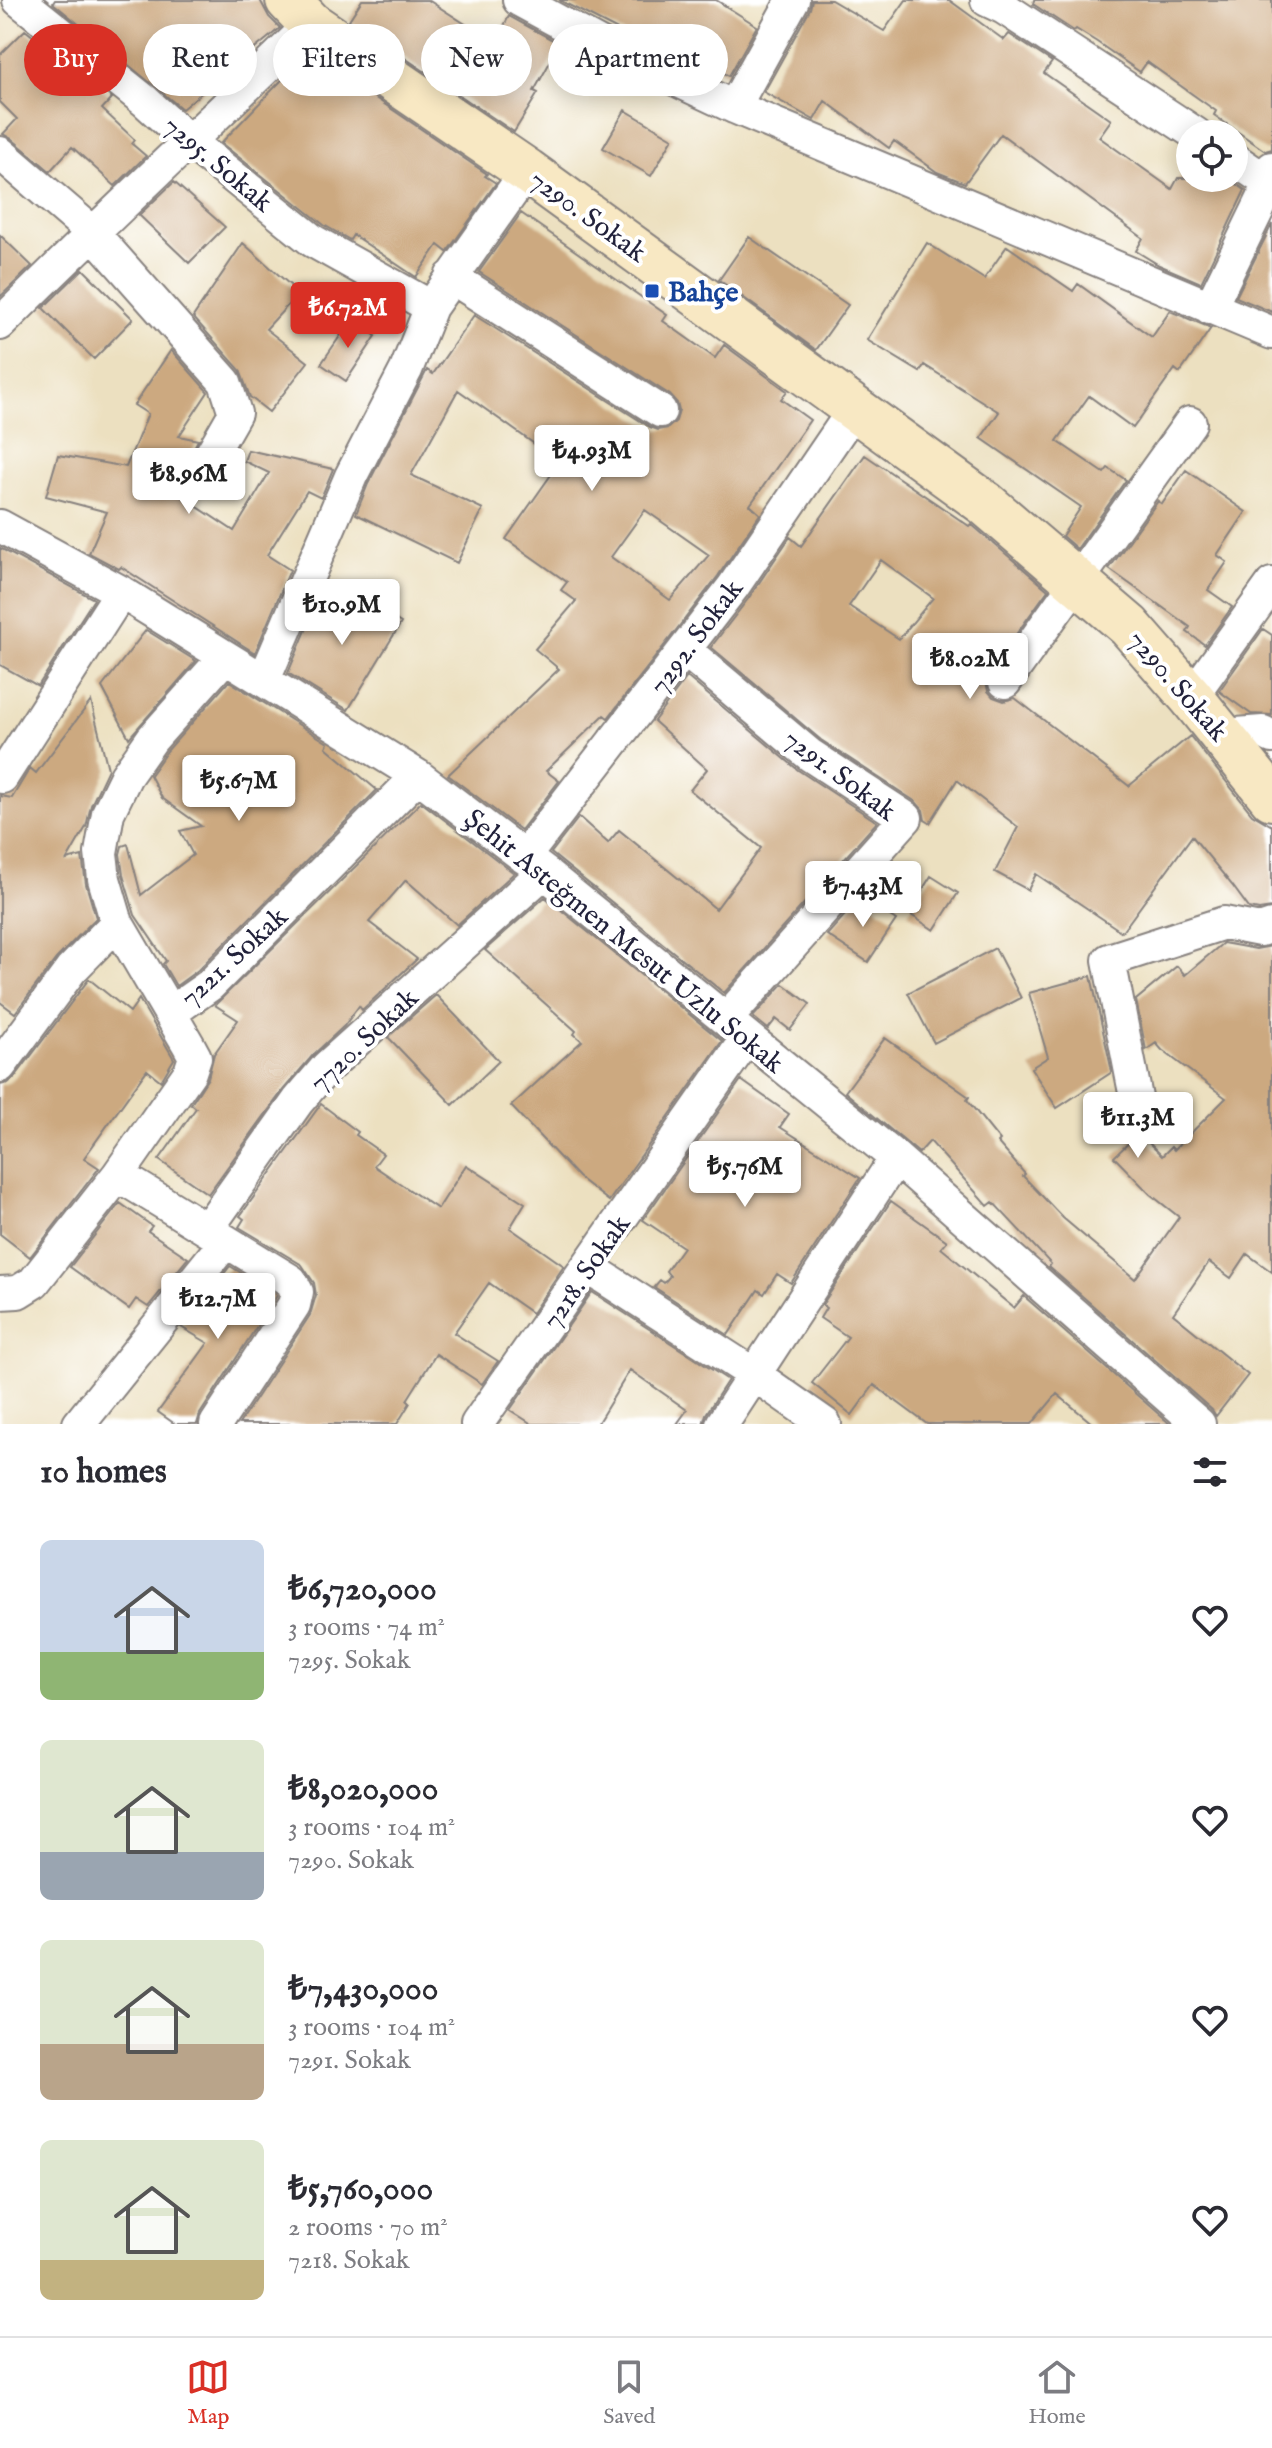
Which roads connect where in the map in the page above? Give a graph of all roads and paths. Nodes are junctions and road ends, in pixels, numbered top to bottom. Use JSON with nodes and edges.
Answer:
{"nodes":[{"id":1,"x":19,"y":0,"type":"edge"},
{"id":2,"x":519,"y":0,"type":"edge"},
{"id":3,"x":793,"y":0,"type":"edge"},
{"id":4,"x":1000,"y":3,"type":"edge"},
{"id":5,"x":300,"y":12,"type":"edge"},
{"id":6,"x":734,"y":107,"type":"junction"},
{"id":7,"x":1176,"y":121,"type":"edge"},
{"id":8,"x":190,"y":142,"type":"junction"},
{"id":9,"x":0,"y":153,"type":"edge"},
{"id":10,"x":1248,"y":166,"type":"edge"},
{"id":11,"x":527,"y":171,"type":"junction"},
{"id":12,"x":1270,"y":178,"type":"edge"},
{"id":13,"x":92,"y":232,"type":"junction"},
{"id":14,"x":451,"y":277,"type":"junction"},
{"id":15,"x":431,"y":307,"type":"junction"},
{"id":16,"x":1210,"y":308,"type":"junction"},
{"id":17,"x":0,"y":324,"type":"edge"},
{"id":18,"x":1272,"y":333,"type":"edge"},
{"id":19,"x":855,"y":408,"type":"junction"},
{"id":20,"x":660,"y":411,"type":"dead end"},
{"id":21,"x":1190,"y":423,"type":"dead end"},
{"id":22,"x":200,"y":474,"type":"dead end"},
{"id":23,"x":0,"y":526,"type":"edge"},
{"id":24,"x":1078,"y":580,"type":"junction"},
{"id":25,"x":1272,"y":584,"type":"edge"},
{"id":26,"x":121,"y":592,"type":"junction"},
{"id":27,"x":685,"y":650,"type":"junction"},
{"id":28,"x":224,"y":658,"type":"junction"},
{"id":29,"x":264,"y":680,"type":"junction"},
{"id":30,"x":1005,"y":682,"type":"dead end"},
{"id":31,"x":1191,"y":697,"type":"junction"},
{"id":32,"x":1223,"y":735,"type":"junction"},
{"id":33,"x":1272,"y":737,"type":"edge"},
{"id":34,"x":418,"y":776,"type":"junction"},
{"id":35,"x":2,"y":777,"type":"edge"},
{"id":36,"x":1272,"y":798,"type":"edge"},
{"id":37,"x":534,"y":865,"type":"junction"},
{"id":38,"x":117,"y":923,"type":"junction"},
{"id":39,"x":1272,"y":926,"type":"edge"},
{"id":40,"x":170,"y":1013,"type":"junction"},
{"id":41,"x":737,"y":1028,"type":"junction"},
{"id":42,"x":0,"y":1066,"type":"edge"},
{"id":43,"x":1138,"y":1108,"type":"dead end"},
{"id":44,"x":896,"y":1158,"type":"junction"},
{"id":45,"x":118,"y":1175,"type":"junction"},
{"id":46,"x":216,"y":1235,"type":"junction"},
{"id":47,"x":588,"y":1267,"type":"junction"},
{"id":48,"x":0,"y":1293,"type":"edge"},
{"id":49,"x":755,"y":1375,"type":"junction"},
{"id":50,"x":79,"y":1424,"type":"edge"},
{"id":51,"x":216,"y":1424,"type":"edge"},
{"id":52,"x":477,"y":1424,"type":"edge"},
{"id":53,"x":722,"y":1424,"type":"edge"},
{"id":54,"x":825,"y":1424,"type":"edge"},
{"id":55,"x":1199,"y":1424,"type":"edge"}],
"edges":[{"from":1,"to":8,"type":"street","name":"7295. Sokak"},
{"from":2,"to":6,"type":"street"},
{"from":3,"to":6,"type":"street"},
{"from":4,"to":7,"type":"street"},
{"from":5,"to":8,"type":"street"},
{"from":5,"to":11,"type":"street","name":"7290. Sokak"},
{"from":6,"to":16,"type":"street"},
{"from":8,"to":13,"type":"street"},
{"from":8,"to":15,"type":"street","name":"7295. Sokak"},
{"from":9,"to":13,"type":"street"},
{"from":10,"to":12,"type":"street"},
{"from":11,"to":14,"type":"street"},
{"from":11,"to":19,"type":"street","name":"7290. Sokak"},
{"from":12,"to":16,"type":"street"},
{"from":13,"to":17,"type":"street"},
{"from":13,"to":22,"type":"street"},
{"from":14,"to":15,"type":"street"},
{"from":14,"to":20,"type":"street"},
{"from":15,"to":29,"type":"street"},
{"from":16,"to":18,"type":"street"},
{"from":19,"to":24,"type":"street","name":"7290. Sokak"},
{"from":19,"to":27,"type":"street","name":"7292. Sokak"},
{"from":21,"to":24,"type":"street"},
{"from":23,"to":26,"type":"street","name":"Şehit Asteğmen Mesut Uzlu Sokak"},
{"from":24,"to":30,"type":"street"},
{"from":24,"to":31,"type":"street","name":"7290. Sokak"},
{"from":25,"to":31,"type":"street"},
{"from":26,"to":28,"type":"street","name":"Şehit Asteğmen Mesut Uzlu Sokak"},
{"from":26,"to":35,"type":"street"},
{"from":27,"to":37,"type":"street","name":"7292. Sokak"},
{"from":27,"to":41,"type":"street","name":"7291. Sokak"},
{"from":28,"to":29,"type":"street","name":"Şehit Asteğmen Mesut Uzlu Sokak"},
{"from":28,"to":38,"type":"street"},
{"from":29,"to":34,"type":"street","name":"Şehit Asteğmen Mesut Uzlu Sokak"},
{"from":31,"to":32,"type":"street","name":"7290. Sokak"},
{"from":32,"to":33,"type":"street"},
{"from":32,"to":36,"type":"street","name":"7290. Sokak"},
{"from":34,"to":37,"type":"street","name":"Şehit Asteğmen Mesut Uzlu Sokak"},
{"from":34,"to":40,"type":"street","name":"7221. Sokak"},
{"from":37,"to":41,"type":"street","name":"Şehit Asteğmen Mesut Uzlu Sokak"},
{"from":37,"to":46,"type":"street","name":"7720. Sokak"},
{"from":38,"to":40,"type":"street"},
{"from":38,"to":42,"type":"street"},
{"from":39,"to":43,"type":"street"},
{"from":40,"to":45,"type":"street","name":"7221. Sokak"},
{"from":41,"to":44,"type":"street","name":"Şehit Asteğmen Mesut Uzlu Sokak"},
{"from":41,"to":47,"type":"street","name":"7218. Sokak"},
{"from":44,"to":49,"type":"street"},
{"from":44,"to":55,"type":"street","name":"Şehit Asteğmen Mesut Uzlu Sokak"},
{"from":45,"to":46,"type":"street"},
{"from":45,"to":48,"type":"street","name":"7221. Sokak"},
{"from":46,"to":50,"type":"street","name":"7720. Sokak"},
{"from":46,"to":51,"type":"street"},
{"from":47,"to":49,"type":"street"},
{"from":47,"to":52,"type":"street","name":"7218. Sokak"},
{"from":49,"to":53,"type":"street"},
{"from":49,"to":54,"type":"street"}]}
